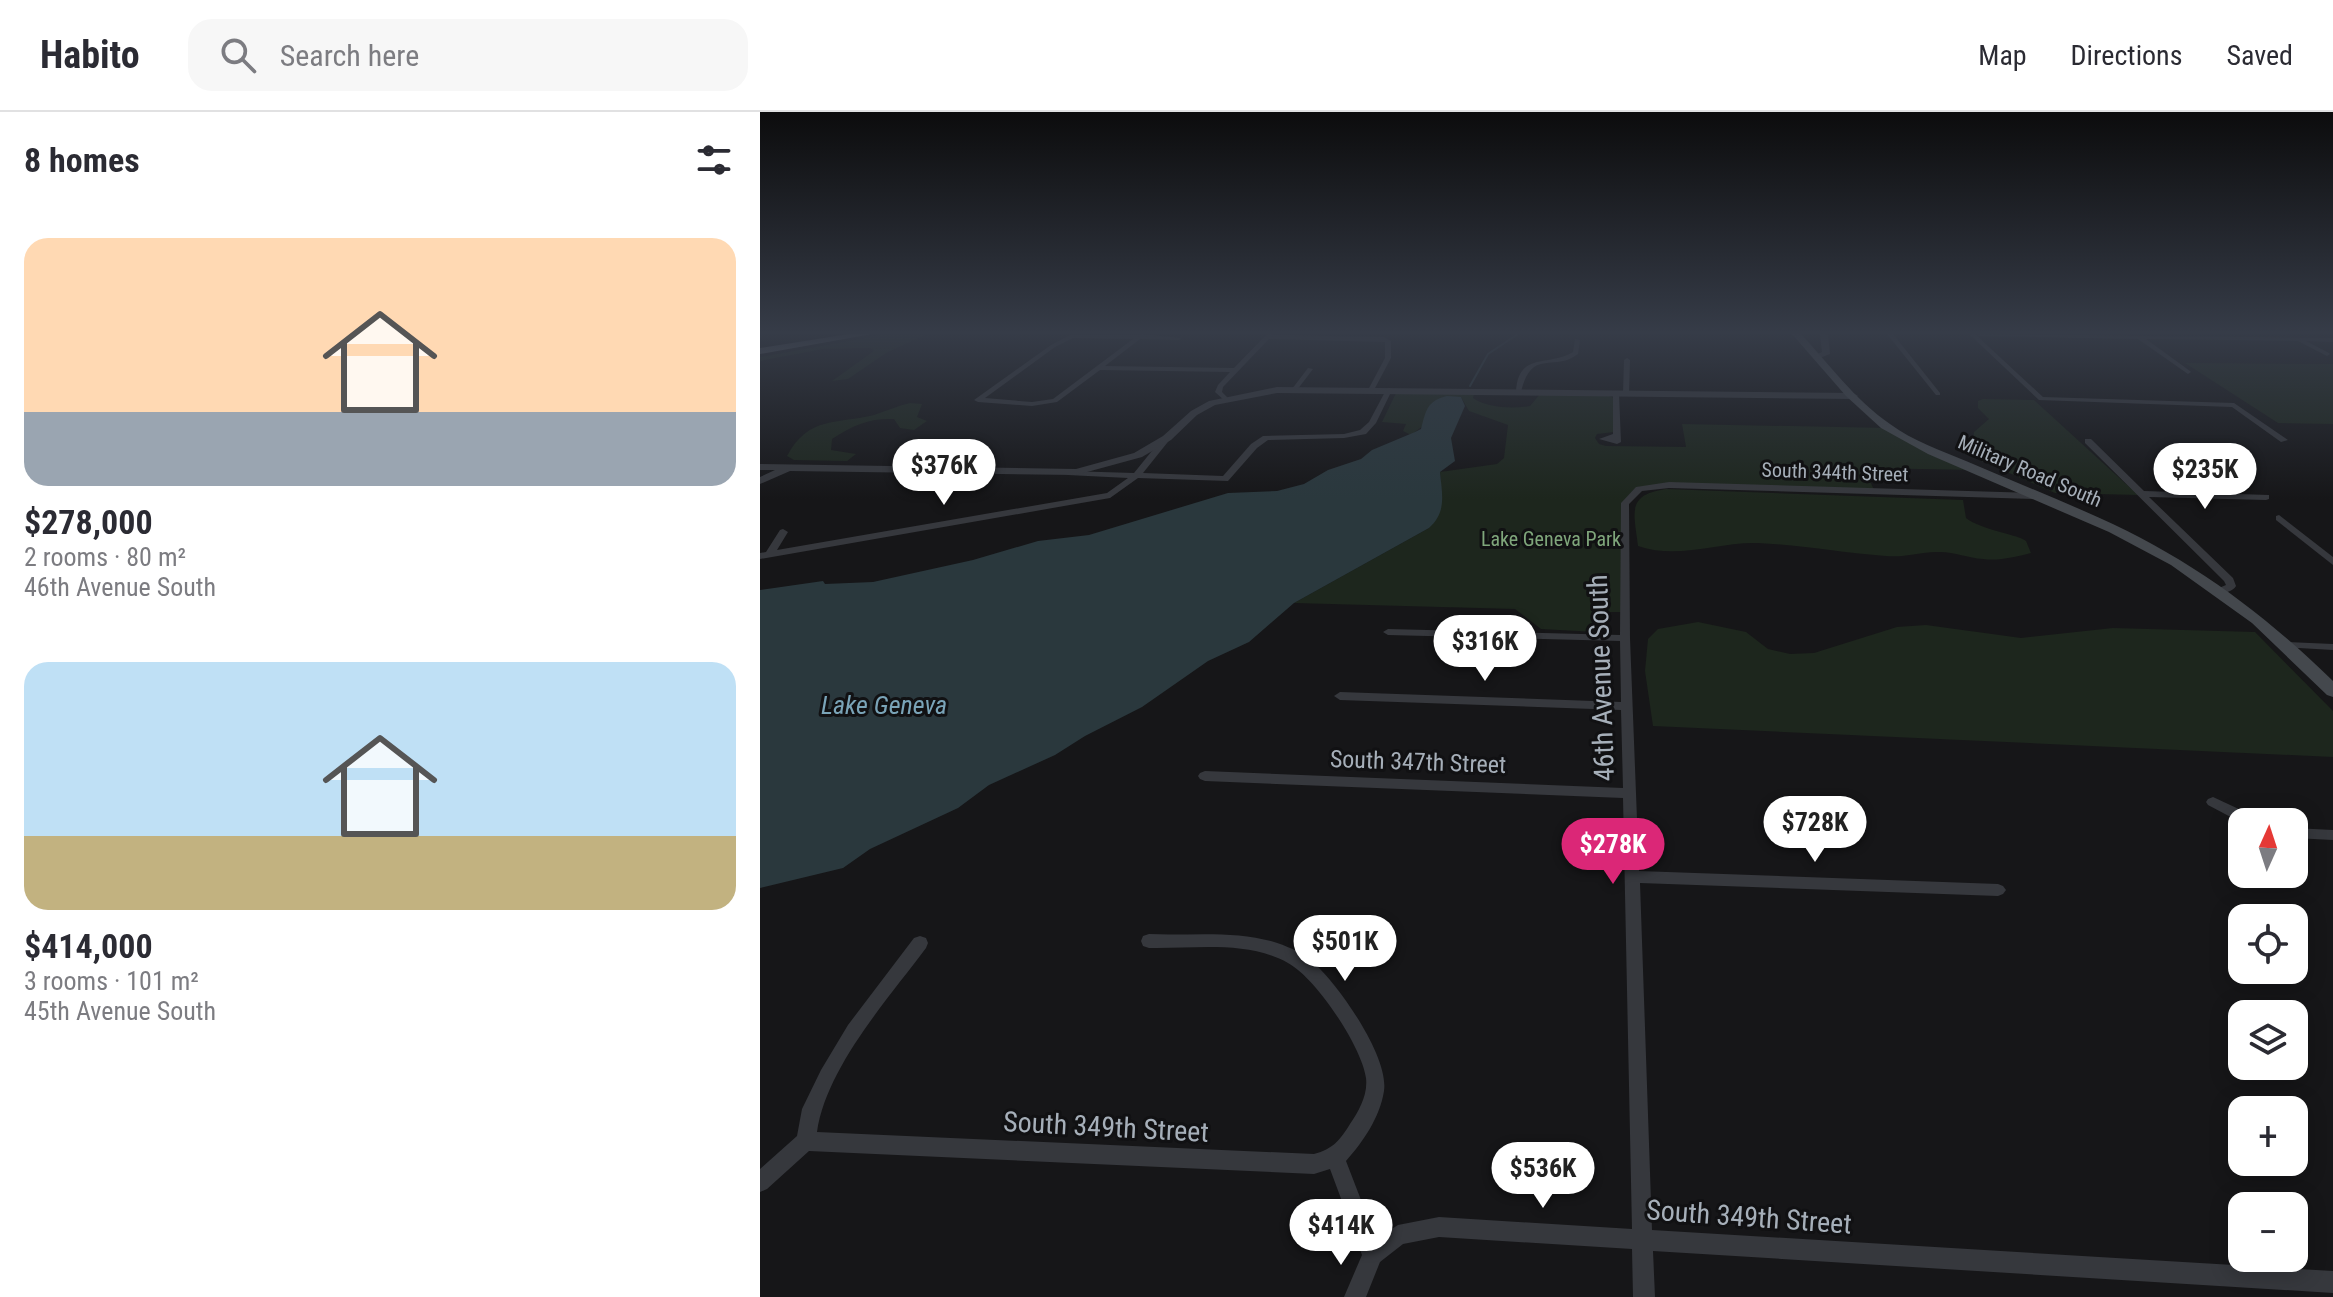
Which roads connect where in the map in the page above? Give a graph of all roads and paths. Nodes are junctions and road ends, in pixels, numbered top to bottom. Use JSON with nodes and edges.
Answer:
{"nodes":[{"id":1,"x":992,"y":389,"type":"edge"},
{"id":2,"x":1070,"y":389,"type":"edge"},
{"id":3,"x":1219,"y":389,"type":"edge"},
{"id":4,"x":1293,"y":389,"type":"edge"},
{"id":5,"x":1318,"y":389,"type":"edge"},
{"id":6,"x":1622,"y":389,"type":"edge"},
{"id":7,"x":1847,"y":389,"type":"edge"},
{"id":8,"x":1934,"y":389,"type":"edge"},
{"id":9,"x":2031,"y":389,"type":"edge"},
{"id":10,"x":1371,"y":390,"type":"joint"},
{"id":11,"x":1389,"y":390,"type":"junction"},
{"id":12,"x":1518,"y":392,"type":"joint"},
{"id":13,"x":1621,"y":394,"type":"junction"},
{"id":14,"x":1938,"y":394,"type":"dead end"},
{"id":15,"x":1853,"y":396,"type":"junction"},
{"id":16,"x":1225,"y":399,"type":"junction"},
{"id":17,"x":1617,"y":435,"type":"dead end"},
{"id":18,"x":1167,"y":438,"type":"junction"},
{"id":19,"x":2284,"y":440,"type":"dead end"},
{"id":20,"x":2088,"y":441,"type":"dead end"},
{"id":21,"x":760,"y":467,"type":"edge"},
{"id":22,"x":790,"y":468,"type":"junction"},
{"id":23,"x":1066,"y":473,"type":"junction"},
{"id":24,"x":1137,"y":475,"type":"junction"},
{"id":25,"x":760,"y":481,"type":"edge"},
{"id":26,"x":1633,"y":493,"type":"joint"},
{"id":27,"x":2144,"y":494,"type":"junction"},
{"id":28,"x":2036,"y":496,"type":"junction"},
{"id":29,"x":2266,"y":497,"type":"dead end"},
{"id":30,"x":2279,"y":518,"type":"dead end"},
{"id":31,"x":783,"y":532,"type":"dead end"},
{"id":32,"x":765,"y":555,"type":"edge"},
{"id":33,"x":2333,"y":562,"type":"edge"},
{"id":34,"x":2223,"y":590,"type":"junction"},
{"id":35,"x":1388,"y":632,"type":"dead end"},
{"id":36,"x":1625,"y":638,"type":"junction"},
{"id":37,"x":2287,"y":645,"type":"junction"},
{"id":38,"x":2333,"y":647,"type":"edge"},
{"id":39,"x":2333,"y":691,"type":"edge"},
{"id":40,"x":1340,"y":696,"type":"dead end"},
{"id":41,"x":1627,"y":706,"type":"junction"},
{"id":42,"x":1205,"y":776,"type":"dead end"},
{"id":43,"x":1630,"y":793,"type":"junction"},
{"id":44,"x":2213,"y":802,"type":"dead end"},
{"id":45,"x":2228,"y":810,"type":"edge"},
{"id":46,"x":2308,"y":834,"type":"edge"},
{"id":47,"x":2333,"y":835,"type":"edge"},
{"id":48,"x":1633,"y":877,"type":"junction"},
{"id":49,"x":1998,"y":890,"type":"dead end"},
{"id":50,"x":1149,"y":941,"type":"dead end"},
{"id":51,"x":920,"y":943,"type":"dead end"},
{"id":52,"x":806,"y":1141,"type":"junction"},
{"id":53,"x":1335,"y":1158,"type":"junction"},
{"id":54,"x":760,"y":1182,"type":"edge"},
{"id":55,"x":1643,"y":1238,"type":"junction"},
{"id":56,"x":1372,"y":1255,"type":"junction"},
{"id":57,"x":2333,"y":1282,"type":"edge"},
{"id":58,"x":1355,"y":1297,"type":"edge"},
{"id":59,"x":1644,"y":1297,"type":"edge"}],
"edges":[{"from":1,"to":2,"type":"street"},
{"from":3,"to":16,"type":"street"},
{"from":4,"to":16,"type":"street"},
{"from":5,"to":10,"type":"street"},
{"from":6,"to":13,"type":"street"},
{"from":7,"to":15,"type":"main road","name":"Military Road South"},
{"from":8,"to":14,"type":"street"},
{"from":9,"to":19,"type":"street"},
{"from":10,"to":11,"type":"street"},
{"from":11,"to":12,"type":"street"},
{"from":11,"to":24,"type":"street"},
{"from":12,"to":13,"type":"street"},
{"from":13,"to":15,"type":"street"},
{"from":13,"to":17,"type":"street"},
{"from":15,"to":28,"type":"main road","name":"Military Road South"},
{"from":16,"to":18,"type":"street"},
{"from":18,"to":23,"type":"street"},
{"from":18,"to":24,"type":"street"},
{"from":20,"to":27,"type":"street"},
{"from":21,"to":22,"type":"street"},
{"from":22,"to":23,"type":"street"},
{"from":22,"to":25,"type":"street"},
{"from":23,"to":24,"type":"street"},
{"from":24,"to":32,"type":"street"},
{"from":26,"to":28,"type":"street","name":"South 344th Street"},
{"from":26,"to":36,"type":"street","name":"46th Avenue South"},
{"from":27,"to":29,"type":"street"},
{"from":27,"to":34,"type":"street"},
{"from":28,"to":34,"type":"main road","name":"Military Road South"},
{"from":30,"to":33,"type":"street"},
{"from":31,"to":32,"type":"street"},
{"from":34,"to":37,"type":"main road","name":"Military Road South"},
{"from":35,"to":36,"type":"street"},
{"from":36,"to":41,"type":"street","name":"46th Avenue South"},
{"from":37,"to":38,"type":"street"},
{"from":37,"to":39,"type":"main road","name":"Military Road South"},
{"from":40,"to":41,"type":"street"},
{"from":41,"to":43,"type":"street","name":"46th Avenue South"},
{"from":42,"to":43,"type":"street","name":"South 347th Street"},
{"from":43,"to":48,"type":"street","name":"46th Avenue South"},
{"from":44,"to":45,"type":"street"},
{"from":46,"to":47,"type":"street"},
{"from":48,"to":49,"type":"street"},
{"from":48,"to":55,"type":"street","name":"46th Avenue South"},
{"from":50,"to":53,"type":"street"},
{"from":51,"to":52,"type":"street"},
{"from":52,"to":53,"type":"street","name":"South 349th Street"},
{"from":52,"to":54,"type":"street"},
{"from":53,"to":56,"type":"street"},
{"from":55,"to":56,"type":"street","name":"South 349th Street"},
{"from":55,"to":57,"type":"street","name":"South 349th Street"},
{"from":55,"to":59,"type":"street","name":"46th Avenue South"},
{"from":56,"to":58,"type":"street"}]}
